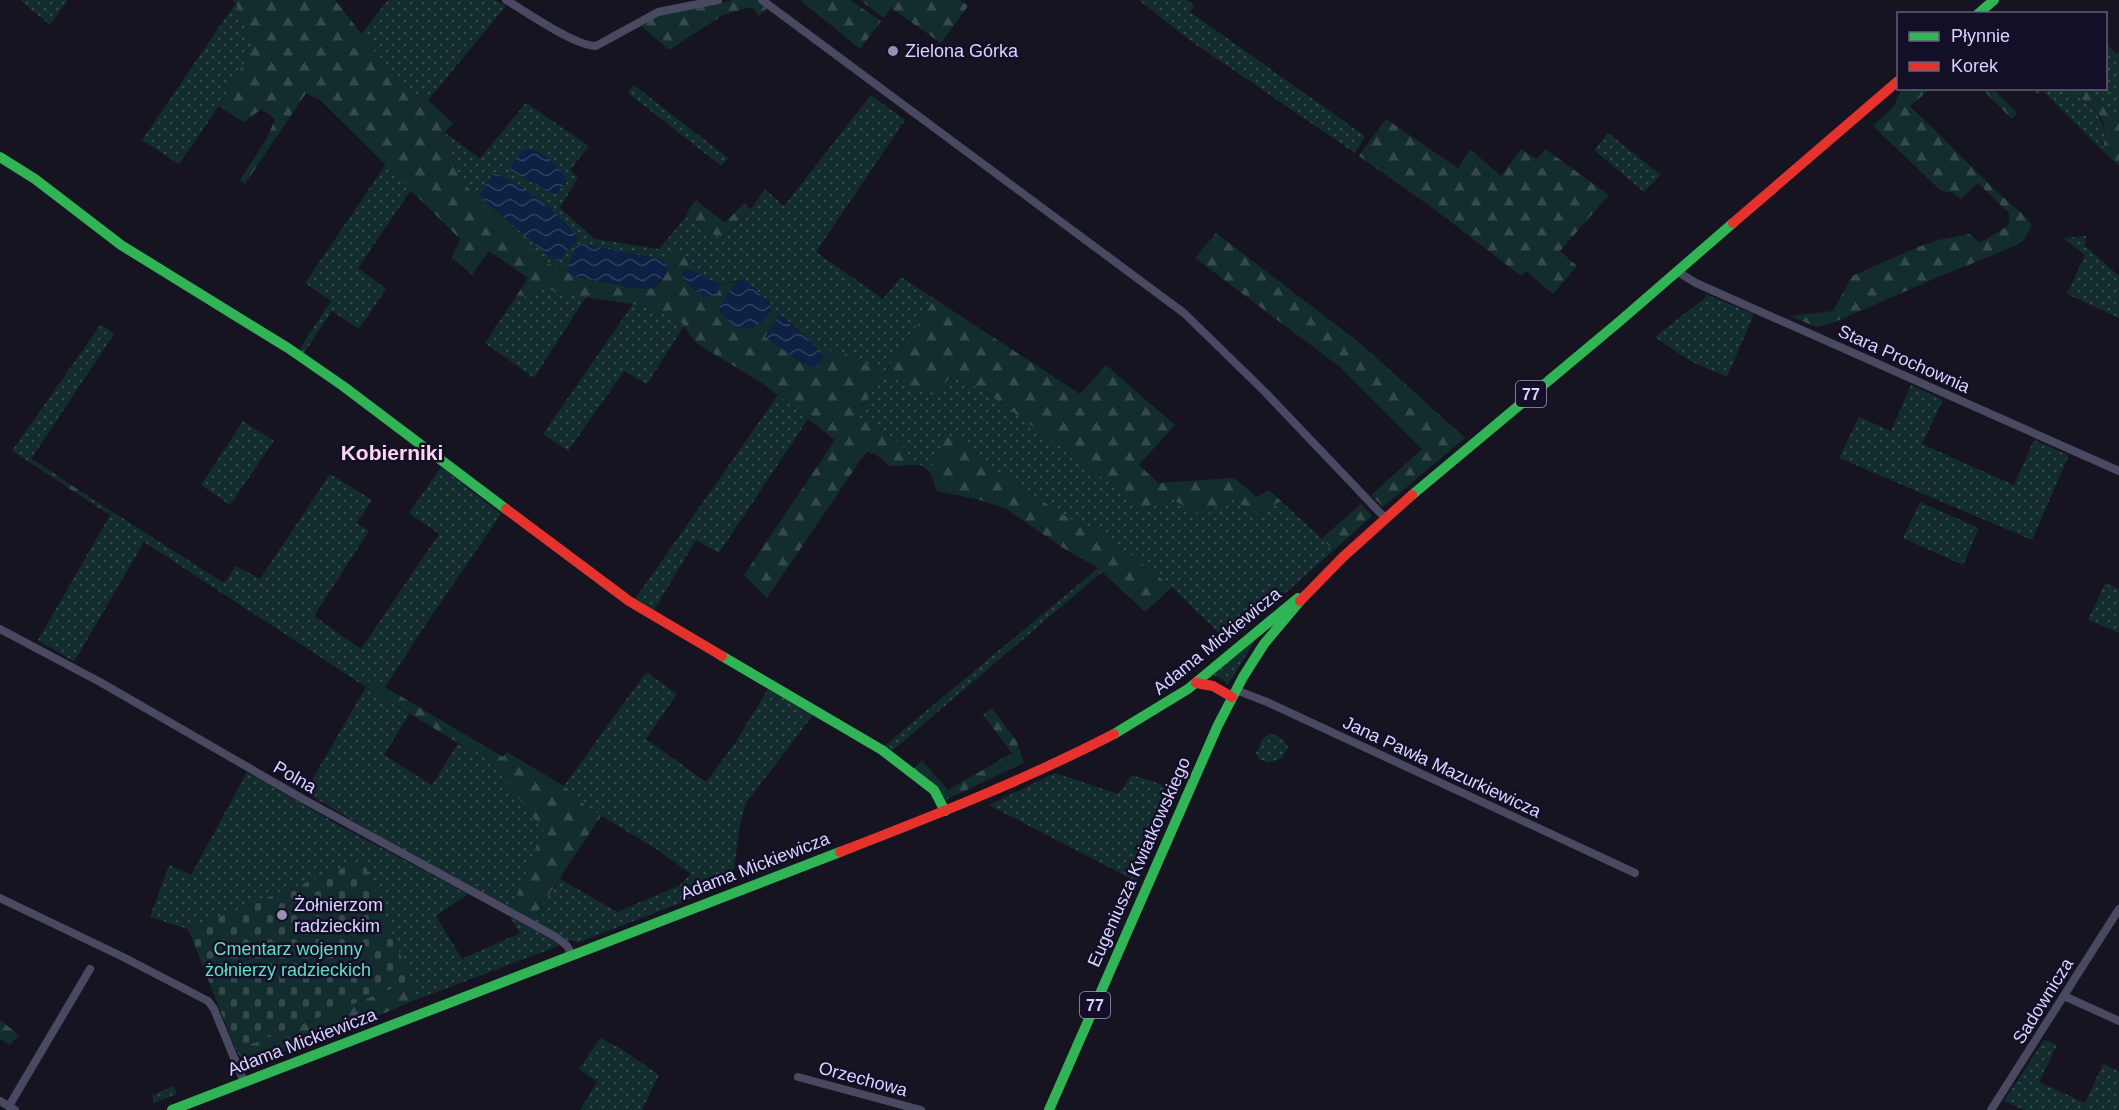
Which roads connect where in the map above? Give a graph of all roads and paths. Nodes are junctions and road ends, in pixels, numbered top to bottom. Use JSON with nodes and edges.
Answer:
{"nodes":[{"id":1,"x":506,"y":0,"type":"edge"},
{"id":2,"x":717,"y":0,"type":"edge"},
{"id":3,"x":1994,"y":0,"type":"edge"},
{"id":4,"x":767,"y":1,"type":"edge"},
{"id":5,"x":1980,"y":12,"type":"edge"},
{"id":6,"x":1897,"y":83,"type":"edge"},
{"id":7,"x":0,"y":157,"type":"edge"},
{"id":8,"x":1678,"y":272,"type":"junction"},
{"id":9,"x":2119,"y":471,"type":"edge"},
{"id":10,"x":1385,"y":518,"type":"junction"},
{"id":11,"x":1313,"y":586,"type":"junction"},
{"id":12,"x":0,"y":629,"type":"edge"},
{"id":13,"x":1196,"y":683,"type":"junction"},
{"id":14,"x":1234,"y":693,"type":"junction"},
{"id":15,"x":945,"y":811,"type":"junction"},
{"id":16,"x":1635,"y":873,"type":"dead end"},
{"id":17,"x":0,"y":898,"type":"edge"},
{"id":18,"x":2119,"y":909,"type":"edge"},
{"id":19,"x":572,"y":955,"type":"junction"},
{"id":20,"x":90,"y":969,"type":"dead end"},
{"id":21,"x":2064,"y":996,"type":"junction"},
{"id":22,"x":2119,"y":1021,"type":"edge"},
{"id":23,"x":798,"y":1077,"type":"dead end"},
{"id":24,"x":244,"y":1082,"type":"junction"},
{"id":25,"x":0,"y":1101,"type":"edge"},
{"id":26,"x":12,"y":1108,"type":"edge"},
{"id":27,"x":172,"y":1110,"type":"edge"},
{"id":28,"x":921,"y":1110,"type":"edge"},
{"id":29,"x":1049,"y":1110,"type":"edge"},
{"id":30,"x":1991,"y":1110,"type":"edge"}],
"edges":[{"from":1,"to":2,"type":"street"},
{"from":3,"to":5,"type":"street"},
{"from":4,"to":10,"type":"street"},
{"from":6,"to":8,"type":"street","number":"77"},
{"from":7,"to":15,"type":"street"},
{"from":8,"to":9,"type":"street","name":"Stara Prochownia"},
{"from":8,"to":10,"type":"street","name":"Adama Mickiewicza","number":"77"},
{"from":10,"to":11,"type":"street","name":"Adama Mickiewicza","number":"77"},
{"from":11,"to":13,"type":"street","name":"Adama Mickiewicza"},
{"from":11,"to":14,"type":"street","name":"Adama Mickiewicza","number":"77"},
{"from":12,"to":19,"type":"street","name":"Polna"},
{"from":13,"to":14,"type":"street"},
{"from":13,"to":15,"type":"street","name":"Adama Mickiewicza"},
{"from":14,"to":16,"type":"street","name":"Jana Pawła Mazurkiewicza"},
{"from":14,"to":29,"type":"street","name":"Eugeniusza Kwiatkowskiego","number":"77"},
{"from":15,"to":19,"type":"street","name":"Adama Mickiewicza"},
{"from":17,"to":24,"type":"street"},
{"from":18,"to":21,"type":"street","name":"Sadownicza"},
{"from":19,"to":24,"type":"street","name":"Adama Mickiewicza"},
{"from":20,"to":26,"type":"street"},
{"from":21,"to":22,"type":"street"},
{"from":21,"to":30,"type":"street","name":"Sadownicza"},
{"from":23,"to":28,"type":"street","name":"Orzechowa"},
{"from":24,"to":27,"type":"street","name":"Adama Mickiewicza"},
{"from":25,"to":26,"type":"street"}]}
